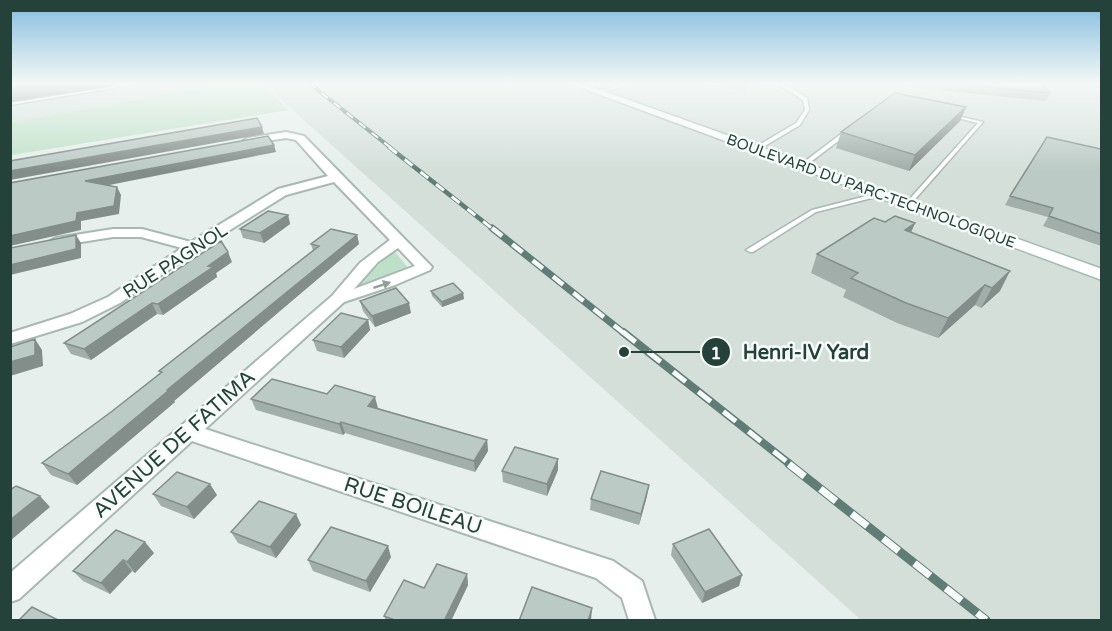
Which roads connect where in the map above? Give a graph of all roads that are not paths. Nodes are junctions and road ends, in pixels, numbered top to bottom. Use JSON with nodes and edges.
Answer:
{"nodes":[{"id":1,"x":655,"y":112,"type":"edge"},
{"id":2,"x":805,"y":112,"type":"edge"},
{"id":3,"x":946,"y":114,"type":"edge"},
{"id":4,"x":850,"y":130,"type":"edge"},
{"id":5,"x":230,"y":145,"type":"edge"},
{"id":6,"x":756,"y":149,"type":"junction"},
{"id":7,"x":802,"y":166,"type":"junction"},
{"id":8,"x":336,"y":178,"type":"junction"},
{"id":9,"x":882,"y":194,"type":"junction"},
{"id":10,"x":908,"y":204,"type":"junction"},
{"id":11,"x":399,"y":241,"type":"junction"},
{"id":12,"x":45,"y":245,"type":"edge"},
{"id":13,"x":193,"y":247,"type":"junction"},
{"id":14,"x":750,"y":250,"type":"dead end"},
{"id":15,"x":1101,"y":275,"type":"edge"},
{"id":16,"x":338,"y":299,"type":"junction"},
{"id":17,"x":10,"y":339,"type":"edge"},
{"id":18,"x":188,"y":432,"type":"junction"},
{"id":19,"x":10,"y":590,"type":"edge"},
{"id":20,"x":642,"y":621,"type":"edge"}],
"edges":[{"from":1,"to":6,"type":"street","name":"BOULEVARD DU PARC-TECHNOLOGIQUE"},
{"from":2,"to":6,"type":"lane"},
{"from":3,"to":10,"type":"lane"},
{"from":4,"to":7,"type":"lane"},
{"from":5,"to":8,"type":"street"},
{"from":6,"to":7,"type":"street","name":"BOULEVARD DU PARC-TECHNOLOGIQUE"},
{"from":7,"to":9,"type":"street","name":"BOULEVARD DU PARC-TECHNOLOGIQUE"},
{"from":8,"to":11,"type":"street"},
{"from":8,"to":13,"type":"street","name":"RUE PAGNOL"},
{"from":9,"to":10,"type":"street","name":"BOULEVARD DU PARC-TECHNOLOGIQUE"},
{"from":9,"to":14,"type":"lane"},
{"from":10,"to":15,"type":"street","name":"BOULEVARD DU PARC-TECHNOLOGIQUE"},
{"from":11,"to":16,"type":"street","name":"AVENUE DE FATIMA"},
{"from":16,"to":11,"type":"street","name":"AVENUE DE FATIMA","one_way":true},
{"from":12,"to":13,"type":"street"},
{"from":13,"to":17,"type":"street","name":"RUE PAGNOL"},
{"from":16,"to":18,"type":"street","name":"AVENUE DE FATIMA"},
{"from":18,"to":19,"type":"street","name":"AVENUE DE FATIMA"},
{"from":18,"to":20,"type":"street","name":"RUE BOILEAU"}]}
